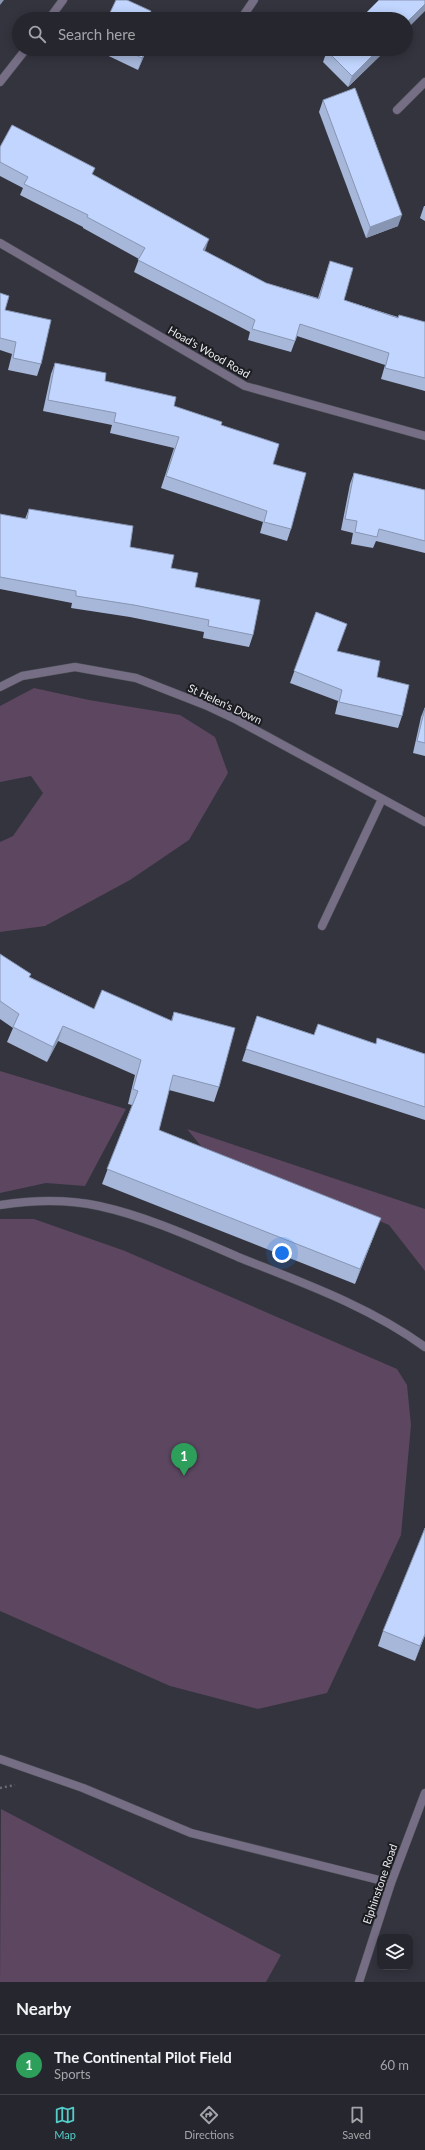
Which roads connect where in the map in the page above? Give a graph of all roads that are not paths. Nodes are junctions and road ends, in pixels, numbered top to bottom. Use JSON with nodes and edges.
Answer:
{"nodes":[{"id":1,"x":63,"y":0,"type":"edge"},
{"id":2,"x":254,"y":0,"type":"edge"},
{"id":3,"x":54,"y":12,"type":"edge"},
{"id":4,"x":246,"y":12,"type":"edge"},
{"id":5,"x":20,"y":56,"type":"edge"},
{"id":6,"x":0,"y":82,"type":"edge"},
{"id":7,"x":425,"y":82,"type":"edge"},
{"id":8,"x":397,"y":110,"type":"dead end"},
{"id":9,"x":0,"y":243,"type":"edge"},
{"id":10,"x":425,"y":436,"type":"edge"},
{"id":11,"x":0,"y":687,"type":"edge"},
{"id":12,"x":382,"y":799,"type":"junction"},
{"id":13,"x":425,"y":822,"type":"edge"},
{"id":14,"x":322,"y":926,"type":"dead end"},
{"id":15,"x":0,"y":1205,"type":"edge"},
{"id":16,"x":425,"y":1347,"type":"edge"},
{"id":17,"x":0,"y":1760,"type":"edge"},
{"id":18,"x":425,"y":1793,"type":"edge"},
{"id":19,"x":391,"y":1883,"type":"junction"},
{"id":20,"x":359,"y":1982,"type":"edge"}],
"edges":[{"from":1,"to":3,"type":"street"},
{"from":2,"to":4,"type":"street"},
{"from":5,"to":6,"type":"street"},
{"from":7,"to":8,"type":"street"},
{"from":9,"to":10,"type":"street","name":"Hoad's Wood Road"},
{"from":11,"to":12,"type":"street","name":"St Helen's Down"},
{"from":12,"to":13,"type":"street","name":"St Helen's Down"},
{"from":12,"to":14,"type":"street"},
{"from":15,"to":16,"type":"street"},
{"from":17,"to":19,"type":"street"},
{"from":18,"to":19,"type":"street","name":"Elphinstone Road"},
{"from":19,"to":20,"type":"street","name":"Elphinstone Road"}]}
